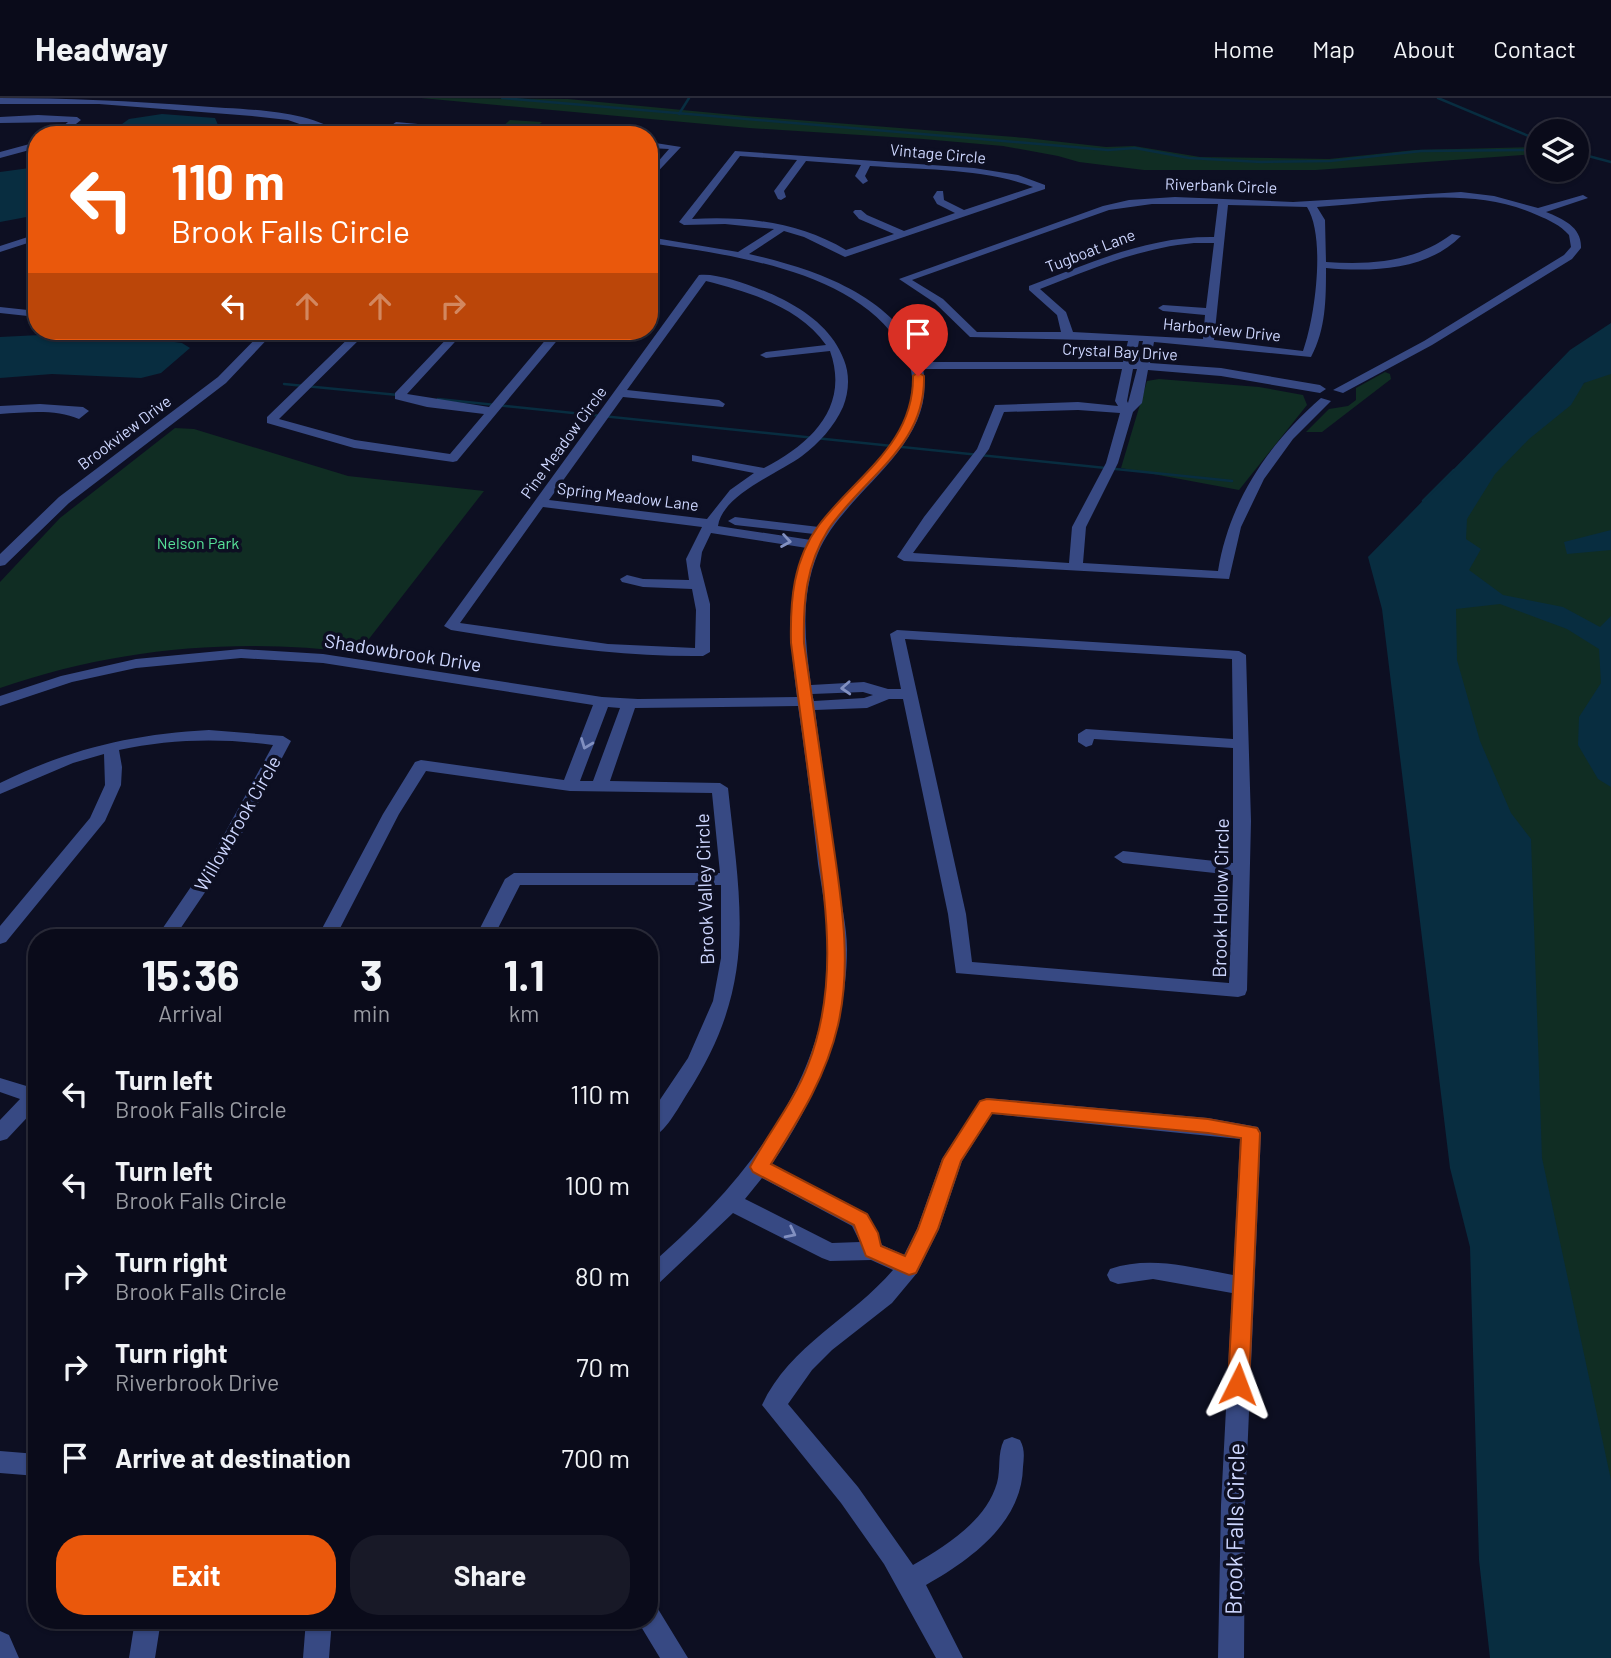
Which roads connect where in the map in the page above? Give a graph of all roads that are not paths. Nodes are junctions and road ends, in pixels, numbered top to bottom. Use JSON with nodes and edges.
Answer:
{"nodes":[{"id":1,"x":0,"y":101,"type":"edge"},
{"id":2,"x":0,"y":120,"type":"edge"},
{"id":3,"x":396,"y":125,"type":"dead end"},
{"id":4,"x":68,"y":126,"type":"edge"},
{"id":5,"x":317,"y":126,"type":"edge"},
{"id":6,"x":407,"y":126,"type":"edge"},
{"id":7,"x":658,"y":146,"type":"edge"},
{"id":8,"x":28,"y":147,"type":"edge"},
{"id":9,"x":0,"y":155,"type":"edge"},
{"id":10,"x":803,"y":158,"type":"junction"},
{"id":11,"x":867,"y":163,"type":"junction"},
{"id":12,"x":658,"y":168,"type":"edge"},
{"id":13,"x":863,"y":181,"type":"dead end"},
{"id":14,"x":940,"y":193,"type":"dead end"},
{"id":15,"x":781,"y":197,"type":"dead end"},
{"id":16,"x":1583,"y":198,"type":"dead end"},
{"id":17,"x":1223,"y":203,"type":"junction"},
{"id":18,"x":1310,"y":204,"type":"junction"},
{"id":19,"x":1538,"y":211,"type":"junction"},
{"id":20,"x":858,"y":212,"type":"dead end"},
{"id":21,"x":964,"y":214,"type":"junction"},
{"id":22,"x":782,"y":228,"type":"junction"},
{"id":23,"x":903,"y":234,"type":"junction"},
{"id":24,"x":1456,"y":236,"type":"dead end"},
{"id":25,"x":28,"y":240,"type":"edge"},
{"id":26,"x":1219,"y":240,"type":"junction"},
{"id":27,"x":658,"y":241,"type":"edge"},
{"id":28,"x":0,"y":249,"type":"edge"},
{"id":29,"x":741,"y":255,"type":"junction"},
{"id":30,"x":1321,"y":265,"type":"junction"},
{"id":31,"x":1163,"y":308,"type":"dead end"},
{"id":32,"x":0,"y":310,"type":"edge"},
{"id":33,"x":1211,"y":312,"type":"junction"},
{"id":34,"x":28,"y":313,"type":"edge"},
{"id":35,"x":1068,"y":335,"type":"junction"},
{"id":36,"x":1134,"y":337,"type":"junction"},
{"id":37,"x":1149,"y":338,"type":"junction"},
{"id":38,"x":260,"y":340,"type":"edge"},
{"id":39,"x":353,"y":340,"type":"edge"},
{"id":40,"x":452,"y":340,"type":"edge"},
{"id":41,"x":552,"y":340,"type":"edge"},
{"id":42,"x":1208,"y":342,"type":"junction"},
{"id":43,"x":834,"y":347,"type":"junction"},
{"id":44,"x":766,"y":355,"type":"dead end"},
{"id":45,"x":1127,"y":368,"type":"junction"},
{"id":46,"x":1143,"y":370,"type":"junction"},
{"id":47,"x":918,"y":371,"type":"junction"},
{"id":48,"x":620,"y":393,"type":"junction"},
{"id":49,"x":1320,"y":395,"type":"junction"},
{"id":50,"x":719,"y":404,"type":"dead end"},
{"id":51,"x":0,"y":410,"type":"edge"},
{"id":52,"x":1127,"y":410,"type":"junction"},
{"id":53,"x":493,"y":411,"type":"junction"},
{"id":54,"x":79,"y":415,"type":"dead end"},
{"id":55,"x":696,"y":458,"type":"dead end"},
{"id":56,"x":766,"y":472,"type":"junction"},
{"id":57,"x":540,"y":503,"type":"junction"},
{"id":58,"x":713,"y":523,"type":"junction"},
{"id":59,"x":818,"y":538,"type":"junction"},
{"id":60,"x":0,"y":562,"type":"edge"},
{"id":61,"x":1076,"y":567,"type":"junction"},
{"id":62,"x":627,"y":579,"type":"dead end"},
{"id":63,"x":697,"y":585,"type":"junction"},
{"id":64,"x":909,"y":694,"type":"junction"},
{"id":65,"x":805,"y":699,"type":"junction"},
{"id":66,"x":0,"y":701,"type":"edge"},
{"id":67,"x":602,"y":702,"type":"junction"},
{"id":68,"x":629,"y":704,"type":"junction"},
{"id":69,"x":1086,"y":742,"type":"dead end"},
{"id":70,"x":1241,"y":744,"type":"junction"},
{"id":71,"x":110,"y":746,"type":"junction"},
{"id":72,"x":570,"y":786,"type":"junction"},
{"id":73,"x":600,"y":788,"type":"junction"},
{"id":74,"x":0,"y":789,"type":"edge"},
{"id":75,"x":1123,"y":858,"type":"dead end"},
{"id":76,"x":1242,"y":870,"type":"junction"},
{"id":77,"x":727,"y":879,"type":"junction"},
{"id":78,"x":171,"y":929,"type":"edge"},
{"id":79,"x":331,"y":929,"type":"edge"},
{"id":80,"x":489,"y":929,"type":"edge"},
{"id":81,"x":0,"y":939,"type":"edge"},
{"id":82,"x":0,"y":1085,"type":"edge"},
{"id":83,"x":28,"y":1093,"type":"edge"},
{"id":84,"x":28,"y":1103,"type":"edge"},
{"id":85,"x":658,"y":1118,"type":"edge"},
{"id":86,"x":0,"y":1133,"type":"edge"},
{"id":87,"x":760,"y":1167,"type":"junction"},
{"id":88,"x":731,"y":1202,"type":"junction"},
{"id":89,"x":873,"y":1251,"type":"junction"},
{"id":90,"x":909,"y":1267,"type":"junction"},
{"id":91,"x":658,"y":1272,"type":"edge"},
{"id":92,"x":1118,"y":1275,"type":"dead end"},
{"id":93,"x":1244,"y":1286,"type":"junction"},
{"id":94,"x":1012,"y":1448,"type":"dead end"},
{"id":95,"x":0,"y":1462,"type":"edge"},
{"id":96,"x":28,"y":1464,"type":"edge"},
{"id":97,"x":911,"y":1580,"type":"junction"},
{"id":98,"x":147,"y":1629,"type":"edge"},
{"id":99,"x":318,"y":1629,"type":"edge"},
{"id":100,"x":656,"y":1629,"type":"edge"},
{"id":101,"x":0,"y":1644,"type":"edge"},
{"id":102,"x":6,"y":1658,"type":"edge"},
{"id":103,"x":142,"y":1658,"type":"edge"},
{"id":104,"x":316,"y":1658,"type":"edge"},
{"id":105,"x":675,"y":1658,"type":"edge"},
{"id":106,"x":950,"y":1658,"type":"edge"},
{"id":107,"x":1231,"y":1658,"type":"edge"}],
"edges":[{"from":1,"to":5,"type":"street"},
{"from":2,"to":4,"type":"street"},
{"from":3,"to":6,"type":"street"},
{"from":7,"to":12,"type":"street"},
{"from":8,"to":9,"type":"street"},
{"from":10,"to":11,"type":"street","name":"Vintage Circle"},
{"from":10,"to":15,"type":"street"},
{"from":10,"to":22,"type":"street","name":"Vintage Circle"},
{"from":11,"to":13,"type":"street"},
{"from":11,"to":21,"type":"street","name":"Vintage Circle"},
{"from":14,"to":21,"type":"street"},
{"from":16,"to":19,"type":"street"},
{"from":17,"to":18,"type":"street","name":"Riverbank Circle"},
{"from":17,"to":26,"type":"street"},
{"from":17,"to":35,"type":"street","name":"Riverbank Circle"},
{"from":18,"to":19,"type":"street","name":"Riverbank Circle"},
{"from":18,"to":30,"type":"street"},
{"from":19,"to":49,"type":"street","name":"Riverbank Circle"},
{"from":20,"to":23,"type":"street"},
{"from":21,"to":23,"type":"street","name":"Vintage Circle"},
{"from":22,"to":23,"type":"street","name":"Vintage Circle"},
{"from":22,"to":29,"type":"street"},
{"from":24,"to":30,"type":"street"},
{"from":25,"to":28,"type":"street"},
{"from":26,"to":33,"type":"street"},
{"from":26,"to":35,"type":"street","name":"Tugboat Lane"},
{"from":27,"to":29,"type":"street"},
{"from":29,"to":47,"type":"street"},
{"from":30,"to":42,"type":"street","name":"Harborview Drive"},
{"from":31,"to":33,"type":"street"},
{"from":32,"to":34,"type":"street"},
{"from":33,"to":42,"type":"street"},
{"from":35,"to":36,"type":"street","name":"Riverbank Circle"},
{"from":36,"to":37,"type":"street","name":"Harborview Drive"},
{"from":36,"to":45,"type":"street"},
{"from":37,"to":42,"type":"street","name":"Harborview Drive"},
{"from":37,"to":46,"type":"street"},
{"from":38,"to":60,"type":"street","name":"Brookview Drive"},
{"from":39,"to":53,"type":"street"},
{"from":40,"to":53,"type":"street"},
{"from":41,"to":53,"type":"street"},
{"from":43,"to":44,"type":"street"},
{"from":43,"to":48,"type":"street","name":"Pine Meadow Circle"},
{"from":43,"to":56,"type":"street","name":"Pine Meadow Circle"},
{"from":45,"to":46,"type":"street","name":"Crystal Bay Drive"},
{"from":45,"to":47,"type":"street","name":"Crystal Bay Drive"},
{"from":45,"to":52,"type":"street"},
{"from":46,"to":49,"type":"street","name":"Crystal Bay Drive"},
{"from":46,"to":52,"type":"street"},
{"from":47,"to":59,"type":"street"},
{"from":48,"to":50,"type":"street"},
{"from":48,"to":57,"type":"street","name":"Pine Meadow Circle"},
{"from":49,"to":61,"type":"street"},
{"from":51,"to":54,"type":"street"},
{"from":52,"to":61,"type":"street"},
{"from":52,"to":61,"type":"street"},
{"from":55,"to":56,"type":"street"},
{"from":56,"to":58,"type":"street","name":"Pine Meadow Circle"},
{"from":57,"to":58,"type":"street","name":"Spring Meadow Lane"},
{"from":57,"to":63,"type":"street","name":"Pine Meadow Circle"},
{"from":58,"to":59,"type":"street"},
{"from":58,"to":63,"type":"street","name":"Pine Meadow Circle"},
{"from":59,"to":65,"type":"street"},
{"from":62,"to":63,"type":"street"},
{"from":64,"to":65,"type":"street"},
{"from":64,"to":70,"type":"street","name":"Brook Hollow Circle"},
{"from":64,"to":76,"type":"street","name":"Brook Hollow Circle"},
{"from":65,"to":68,"type":"street","name":"Shadowbrook Drive"},
{"from":65,"to":87,"type":"street"},
{"from":66,"to":67,"type":"street","name":"Shadowbrook Drive"},
{"from":67,"to":68,"type":"street","name":"Shadowbrook Drive"},
{"from":67,"to":72,"type":"street","one_way":true},
{"from":68,"to":73,"type":"street"},
{"from":69,"to":70,"type":"street"},
{"from":70,"to":76,"type":"street","name":"Brook Hollow Circle"},
{"from":71,"to":74,"type":"street","name":"Willowbrook Circle"},
{"from":71,"to":78,"type":"street","name":"Willowbrook Circle"},
{"from":71,"to":81,"type":"street"},
{"from":72,"to":73,"type":"street","name":"Brook Valley Circle"},
{"from":72,"to":79,"type":"street","name":"Brook Valley Circle"},
{"from":73,"to":77,"type":"street","name":"Brook Valley Circle"},
{"from":75,"to":76,"type":"street"},
{"from":77,"to":80,"type":"street"},
{"from":77,"to":85,"type":"street","name":"Brook Valley Circle"},
{"from":82,"to":83,"type":"street"},
{"from":84,"to":86,"type":"street"},
{"from":87,"to":88,"type":"street"},
{"from":87,"to":89,"type":"street"},
{"from":88,"to":89,"type":"street","one_way":true},
{"from":88,"to":91,"type":"street"},
{"from":89,"to":90,"type":"street"},
{"from":90,"to":93,"type":"street","name":"Brook Falls Circle"},
{"from":90,"to":97,"type":"street","name":"Brook Falls Circle"},
{"from":92,"to":93,"type":"street"},
{"from":93,"to":107,"type":"street","name":"Brook Falls Circle"},
{"from":94,"to":97,"type":"street"},
{"from":95,"to":96,"type":"street"},
{"from":97,"to":106,"type":"street","name":"Brook Falls Circle"},
{"from":98,"to":103,"type":"street"},
{"from":99,"to":104,"type":"street"},
{"from":100,"to":105,"type":"street"},
{"from":101,"to":102,"type":"street"}]}
